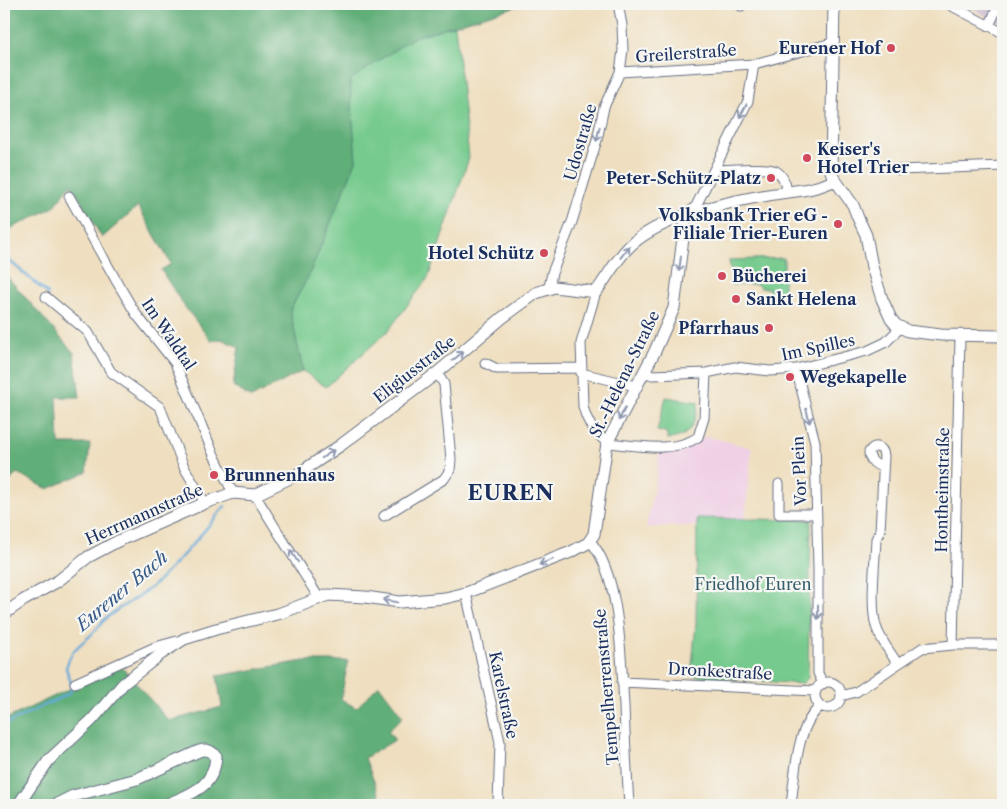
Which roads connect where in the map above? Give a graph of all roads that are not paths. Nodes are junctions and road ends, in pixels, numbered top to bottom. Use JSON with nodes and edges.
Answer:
{"nodes":[{"id":1,"x":618,"y":4,"type":"edge"},
{"id":2,"x":834,"y":4,"type":"edge"},
{"id":3,"x":948,"y":4,"type":"edge"},
{"id":4,"x":999,"y":4,"type":"edge"},
{"id":5,"x":989,"y":26,"type":"junction"},
{"id":6,"x":1003,"y":33,"type":"edge"},
{"id":7,"x":832,"y":43,"type":"junction"},
{"id":8,"x":754,"y":64,"type":"junction"},
{"id":9,"x":620,"y":72,"type":"junction"},
{"id":10,"x":1003,"y":166,"type":"edge"},
{"id":11,"x":714,"y":170,"type":"junction"},
{"id":12,"x":899,"y":170,"type":"dead end"},
{"id":13,"x":835,"y":180,"type":"junction"},
{"id":14,"x":787,"y":192,"type":"junction"},
{"id":15,"x":69,"y":196,"type":"dead end"},
{"id":16,"x":686,"y":215,"type":"junction"},
{"id":17,"x":549,"y":287,"type":"junction"},
{"id":18,"x":596,"y":292,"type":"junction"},
{"id":19,"x":46,"y":297,"type":"dead end"},
{"id":20,"x":900,"y":328,"type":"junction"},
{"id":21,"x":960,"y":336,"type":"junction"},
{"id":22,"x":1003,"y":336,"type":"edge"},
{"id":23,"x":485,"y":363,"type":"dead end"},
{"id":24,"x":796,"y":369,"type":"junction"},
{"id":25,"x":581,"y":370,"type":"junction"},
{"id":26,"x":645,"y":372,"type":"junction"},
{"id":27,"x":437,"y":373,"type":"junction"},
{"id":28,"x":706,"y":373,"type":"junction"},
{"id":29,"x":636,"y":386,"type":"junction"},
{"id":30,"x":607,"y":443,"type":"junction"},
{"id":31,"x":883,"y":468,"type":"dead end"},
{"id":32,"x":778,"y":484,"type":"dead end"},
{"id":33,"x":233,"y":494,"type":"junction"},
{"id":34,"x":255,"y":495,"type":"junction"},
{"id":35,"x":205,"y":503,"type":"junction"},
{"id":36,"x":816,"y":514,"type":"junction"},
{"id":37,"x":384,"y":516,"type":"dead end"},
{"id":38,"x":592,"y":538,"type":"junction"},
{"id":39,"x":466,"y":593,"type":"junction"},
{"id":40,"x":319,"y":598,"type":"junction"},
{"id":41,"x":4,"y":614,"type":"edge"},
{"id":42,"x":184,"y":639,"type":"junction"},
{"id":43,"x":953,"y":645,"type":"junction"},
{"id":44,"x":1003,"y":645,"type":"edge"},
{"id":45,"x":898,"y":664,"type":"junction"},
{"id":46,"x":75,"y":682,"type":"dead end"},
{"id":47,"x":622,"y":682,"type":"junction"},
{"id":48,"x":819,"y":687,"type":"junction"},
{"id":49,"x":841,"y":696,"type":"junction"},
{"id":50,"x":821,"y":706,"type":"junction"},
{"id":51,"x":18,"y":805,"type":"edge"},
{"id":52,"x":55,"y":805,"type":"edge"},
{"id":53,"x":166,"y":805,"type":"edge"},
{"id":54,"x":498,"y":805,"type":"edge"},
{"id":55,"x":629,"y":805,"type":"edge"},
{"id":56,"x":792,"y":805,"type":"edge"}],
"edges":[{"from":1,"to":9,"type":"street","name":"Udostraße"},
{"from":2,"to":7,"type":"street"},
{"from":3,"to":5,"type":"street"},
{"from":4,"to":5,"type":"street"},
{"from":5,"to":6,"type":"street"},
{"from":7,"to":8,"type":"street"},
{"from":7,"to":13,"type":"street"},
{"from":8,"to":9,"type":"street","name":"Greilerstraße"},
{"from":8,"to":11,"type":"street","one_way":true},
{"from":9,"to":17,"type":"street","name":"Udostraße","one_way":true},
{"from":10,"to":12,"type":"street"},
{"from":11,"to":14,"type":"street"},
{"from":11,"to":16,"type":"street"},
{"from":13,"to":14,"type":"street"},
{"from":13,"to":20,"type":"street"},
{"from":14,"to":16,"type":"street"},
{"from":15,"to":33,"type":"street","name":"Im Waldtal"},
{"from":18,"to":16,"type":"street","one_way":true},
{"from":16,"to":26,"type":"street","name":"St.-Helena-Straße","one_way":true},
{"from":17,"to":18,"type":"street"},
{"from":27,"to":17,"type":"street","name":"Eligiusstraße","one_way":true},
{"from":18,"to":25,"type":"street"},
{"from":19,"to":35,"type":"street"},
{"from":20,"to":21,"type":"street"},
{"from":20,"to":24,"type":"street","name":"Im Spilles"},
{"from":21,"to":22,"type":"street"},
{"from":21,"to":43,"type":"street","name":"Hontheimstraße"},
{"from":23,"to":25,"type":"street"},
{"from":24,"to":28,"type":"street","name":"Im Spilles"},
{"from":24,"to":36,"type":"street","name":"Vor Plein","one_way":true},
{"from":25,"to":29,"type":"street"},
{"from":25,"to":30,"type":"street"},
{"from":26,"to":28,"type":"street","name":"Im Spilles"},
{"from":26,"to":29,"type":"street","name":"St.-Helena-Straße"},
{"from":34,"to":27,"type":"street","name":"Eligiusstraße","one_way":true},
{"from":27,"to":37,"type":"street"},
{"from":28,"to":30,"type":"street"},
{"from":29,"to":30,"type":"street","name":"St.-Helena-Straße","one_way":true},
{"from":30,"to":38,"type":"street","name":"St.-Helena-Straße"},
{"from":31,"to":45,"type":"street"},
{"from":32,"to":36,"type":"street","name":"Vor Plein"},
{"from":33,"to":34,"type":"street","name":"Herrmannstraße"},
{"from":33,"to":35,"type":"street","name":"Herrmannstraße"},
{"from":40,"to":34,"type":"street","one_way":true},
{"from":35,"to":41,"type":"street","name":"Herrmannstraße"},
{"from":36,"to":48,"type":"street","name":"Vor Plein","one_way":true},
{"from":38,"to":39,"type":"street","one_way":true},
{"from":38,"to":47,"type":"street","name":"Tempelherrenstraße"},
{"from":39,"to":40,"type":"street","one_way":true},
{"from":39,"to":54,"type":"street","name":"Karelstraße"},
{"from":40,"to":42,"type":"street"},
{"from":42,"to":46,"type":"street"},
{"from":42,"to":51,"type":"street"},
{"from":43,"to":44,"type":"street"},
{"from":43,"to":45,"type":"street"},
{"from":45,"to":49,"type":"street"},
{"from":47,"to":48,"type":"street","name":"Dronkestraße"},
{"from":47,"to":55,"type":"street","name":"Tempelherrenstraße"},
{"from":48,"to":49,"type":"street"},
{"from":48,"to":50,"type":"street"},
{"from":49,"to":50,"type":"street"},
{"from":50,"to":56,"type":"street"},
{"from":52,"to":53,"type":"street"}]}
